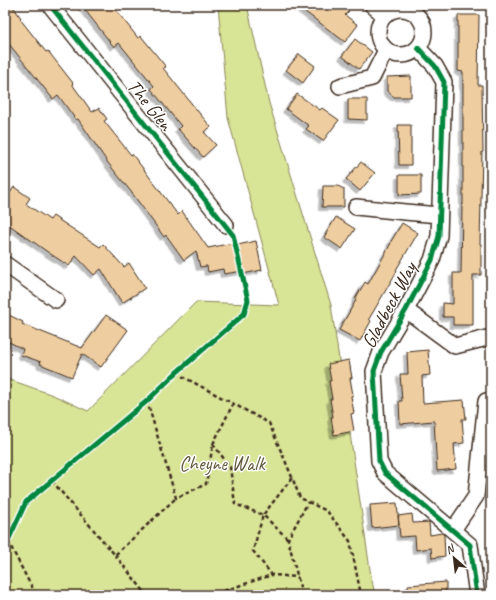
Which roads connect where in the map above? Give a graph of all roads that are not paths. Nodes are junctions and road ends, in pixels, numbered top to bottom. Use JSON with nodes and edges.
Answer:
{"nodes":[{"id":1,"x":50,"y":5,"type":"edge"},
{"id":2,"x":372,"y":5,"type":"edge"},
{"id":3,"x":384,"y":16,"type":"junction"},
{"id":4,"x":418,"y":48,"type":"junction"},
{"id":5,"x":386,"y":50,"type":"junction"},
{"id":6,"x":340,"y":86,"type":"dead end"},
{"id":7,"x":356,"y":207,"type":"dead end"},
{"id":8,"x":439,"y":215,"type":"junction"},
{"id":9,"x":226,"y":225,"type":"dead end"},
{"id":10,"x":5,"y":264,"type":"edge"},
{"id":11,"x":56,"y":300,"type":"dead end"},
{"id":12,"x":406,"y":310,"type":"junction"},
{"id":13,"x":487,"y":338,"type":"dead end"},
{"id":14,"x":486,"y":401,"type":"dead end"},
{"id":15,"x":453,"y":530,"type":"junction"},
{"id":16,"x":477,"y":595,"type":"edge"}],
"edges":[{"from":1,"to":9,"type":"street","name":"The Glen"},
{"from":2,"to":3,"type":"street"},
{"from":3,"to":4,"type":"street"},
{"from":3,"to":5,"type":"street"},
{"from":4,"to":5,"type":"street"},
{"from":4,"to":8,"type":"street","name":"Gladbeck Way"},
{"from":5,"to":6,"type":"street"},
{"from":7,"to":8,"type":"street"},
{"from":8,"to":12,"type":"street","name":"Gladbeck Way"},
{"from":10,"to":11,"type":"street"},
{"from":12,"to":13,"type":"street","name":"Gladbeck Way"},
{"from":12,"to":15,"type":"street","name":"Gladbeck Way"},
{"from":14,"to":15,"type":"street"},
{"from":15,"to":16,"type":"street","name":"Gladbeck Way"}]}
